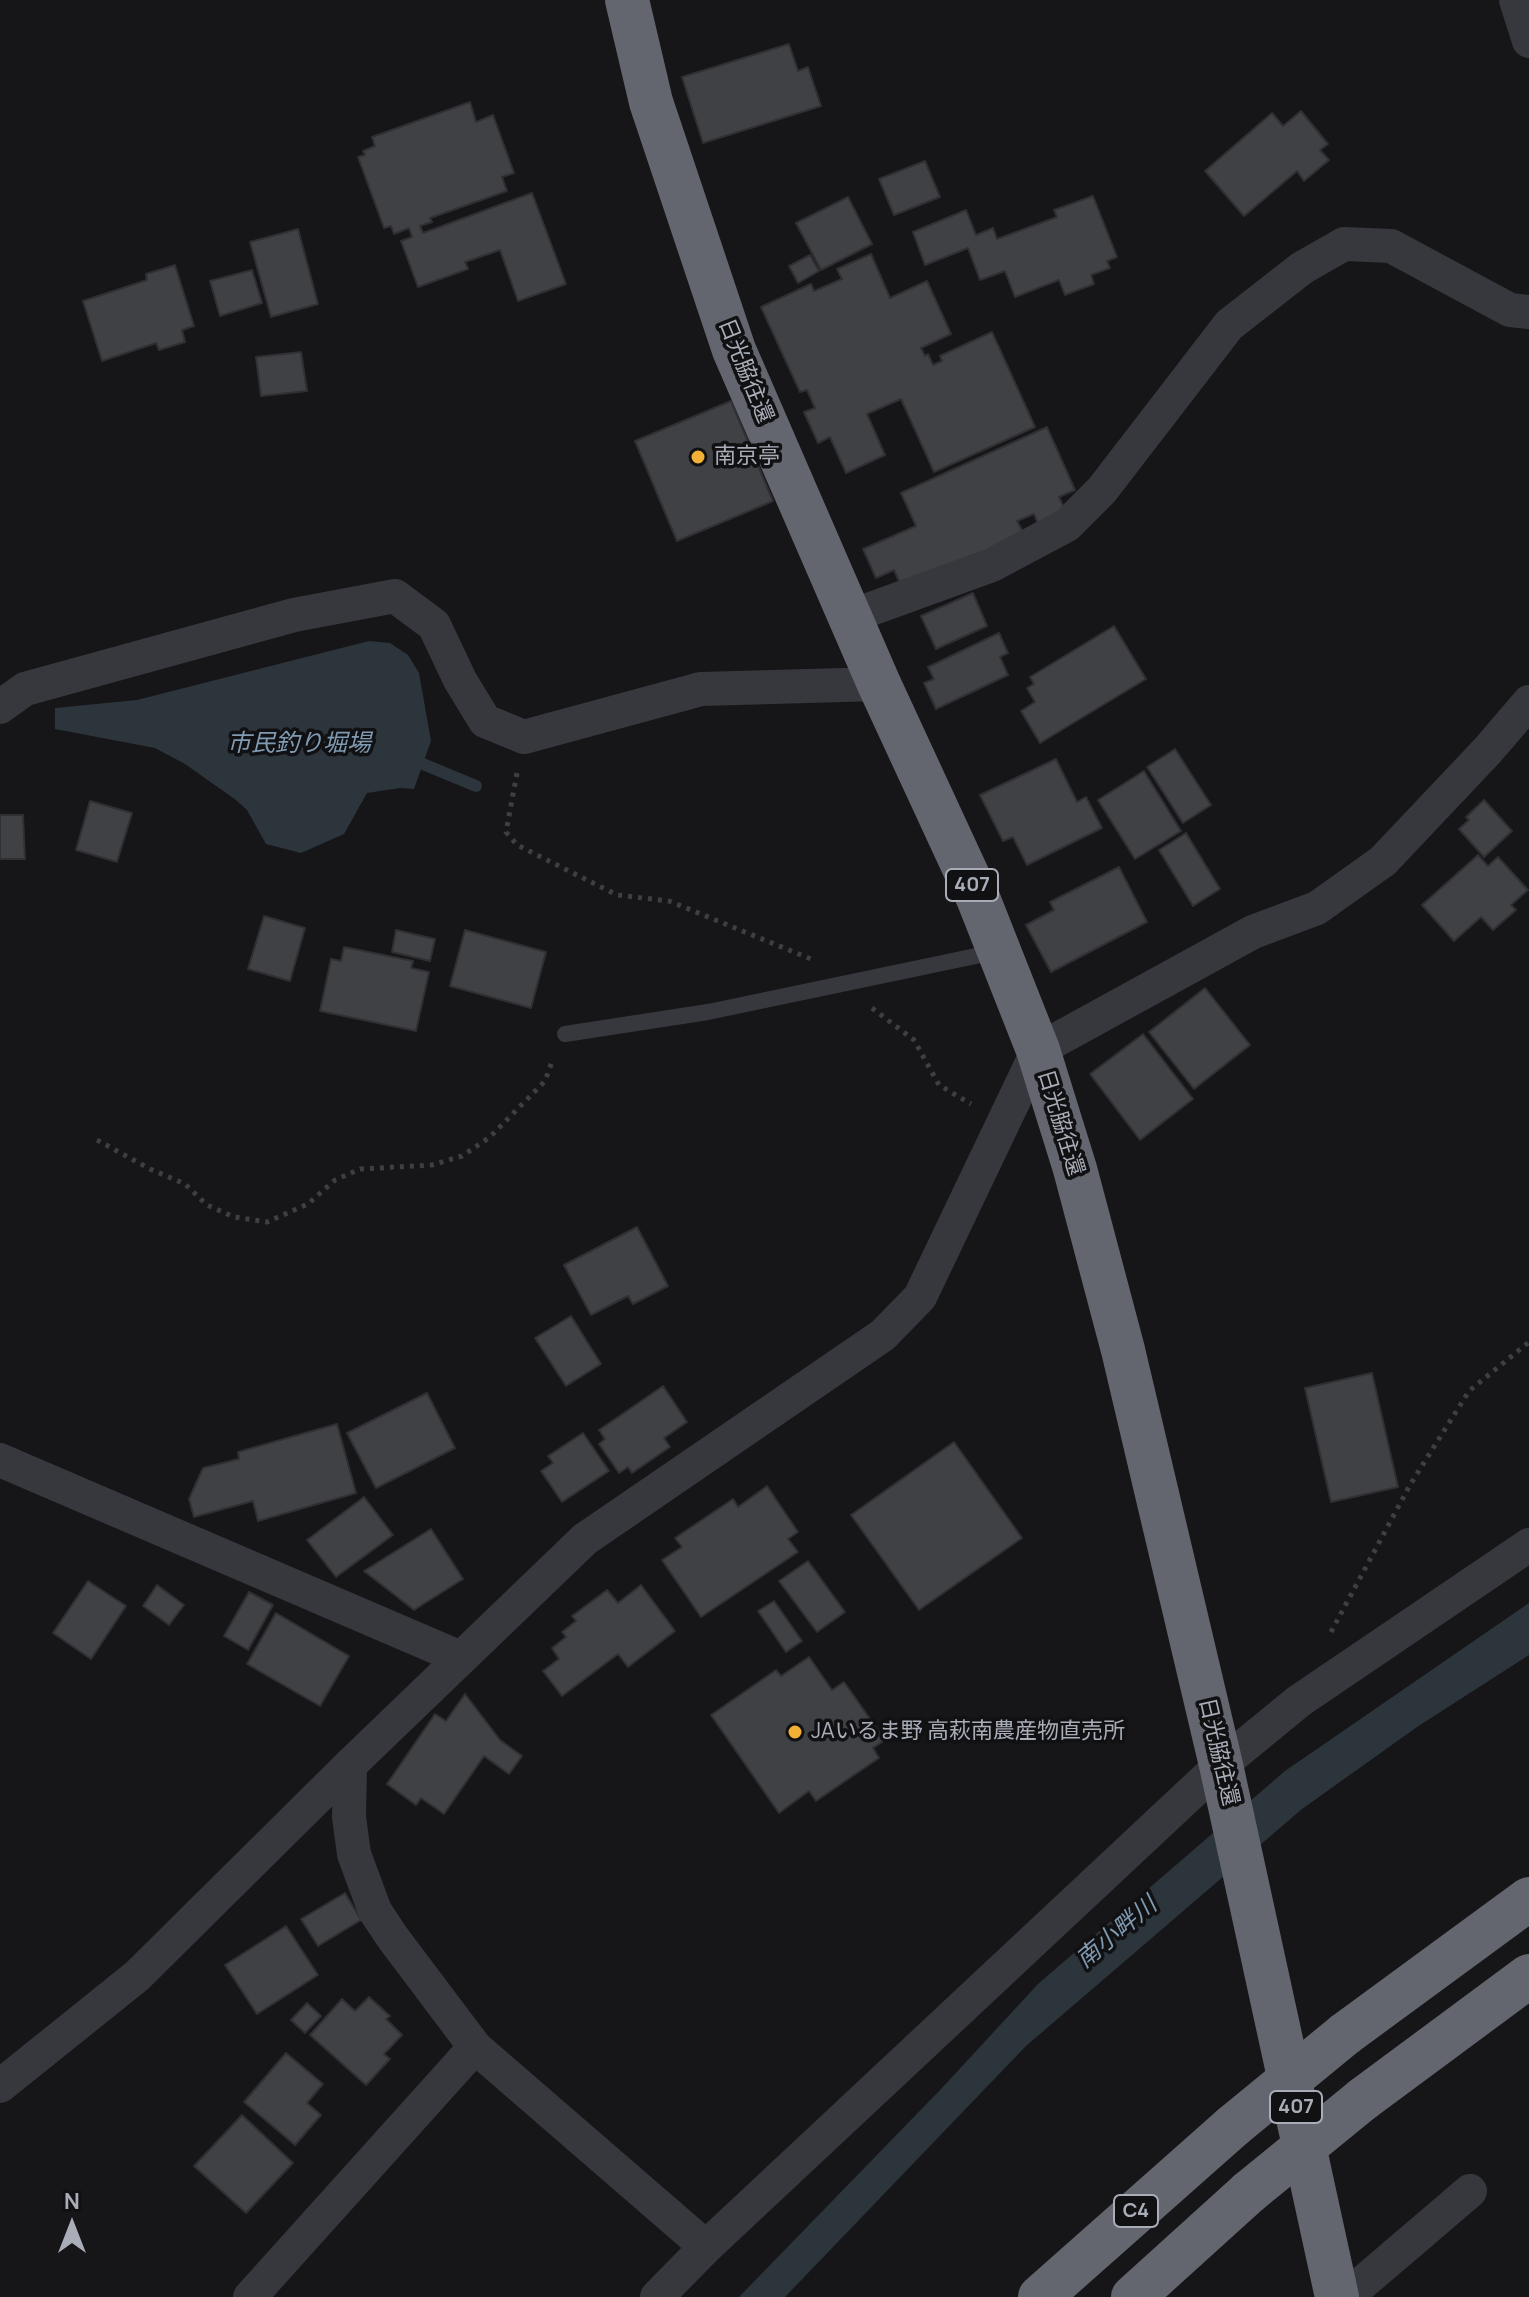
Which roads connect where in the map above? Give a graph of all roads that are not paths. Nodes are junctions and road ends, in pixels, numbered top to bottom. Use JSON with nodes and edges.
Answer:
{"nodes":[{"id":1,"x":627,"y":0,"type":"edge"},
{"id":2,"x":1516,"y":0,"type":"edge"},
{"id":3,"x":1529,"y":41,"type":"edge"},
{"id":4,"x":1529,"y":312,"type":"edge"},
{"id":5,"x":849,"y":617,"type":"junction"},
{"id":6,"x":879,"y":684,"type":"junction"},
{"id":7,"x":1529,"y":702,"type":"edge"},
{"id":8,"x":0,"y":707,"type":"edge"},
{"id":9,"x":1000,"y":951,"type":"junction"},
{"id":10,"x":565,"y":1034,"type":"road end"},
{"id":11,"x":1038,"y":1050,"type":"junction"},
{"id":12,"x":0,"y":1460,"type":"edge"},
{"id":13,"x":1529,"y":1545,"type":"edge"},
{"id":14,"x":461,"y":1658,"type":"junction"},
{"id":15,"x":350,"y":1765,"type":"junction"},
{"id":16,"x":1225,"y":1782,"type":"junction"},
{"id":17,"x":1529,"y":1899,"type":"edge"},
{"id":18,"x":1529,"y":1976,"type":"edge"},
{"id":19,"x":475,"y":2047,"type":"junction"},
{"id":20,"x":0,"y":2086,"type":"edge"},
{"id":21,"x":1470,"y":2191,"type":"dead end"},
{"id":22,"x":706,"y":2247,"type":"junction"},
{"id":23,"x":250,"y":2297,"type":"edge"},
{"id":24,"x":657,"y":2297,"type":"edge"},
{"id":25,"x":1040,"y":2297,"type":"edge"},
{"id":26,"x":1133,"y":2297,"type":"edge"},
{"id":27,"x":1337,"y":2297,"type":"edge"},
{"id":28,"x":1346,"y":2297,"type":"edge"}],
"edges":[{"from":1,"to":5,"type":"highway","name":"日光脇往還","number":"407"},
{"from":2,"to":3,"type":"street"},
{"from":4,"to":5,"type":"street"},
{"from":5,"to":6,"type":"highway","name":"日光脇往還","number":"407"},
{"from":6,"to":8,"type":"street"},
{"from":6,"to":9,"type":"highway","name":"日光脇往還","number":"407"},
{"from":7,"to":11,"type":"street"},
{"from":9,"to":10,"type":"lane"},
{"from":9,"to":11,"type":"highway","name":"日光脇往還","number":"407"},
{"from":11,"to":14,"type":"street"},
{"from":11,"to":16,"type":"highway","name":"日光脇往還","number":"407"},
{"from":12,"to":14,"type":"street"},
{"from":13,"to":16,"type":"street"},
{"from":14,"to":15,"type":"street"},
{"from":15,"to":19,"type":"street"},
{"from":15,"to":20,"type":"street"},
{"from":16,"to":22,"type":"street"},
{"from":16,"to":27,"type":"highway","name":"日光脇往還","number":"407"},
{"from":17,"to":25,"type":"highway","number":"C4","bridge":true},
{"from":18,"to":26,"type":"highway","bridge":true},
{"from":19,"to":22,"type":"street"},
{"from":19,"to":23,"type":"street"},
{"from":21,"to":28,"type":"street"},
{"from":22,"to":24,"type":"street"}]}
